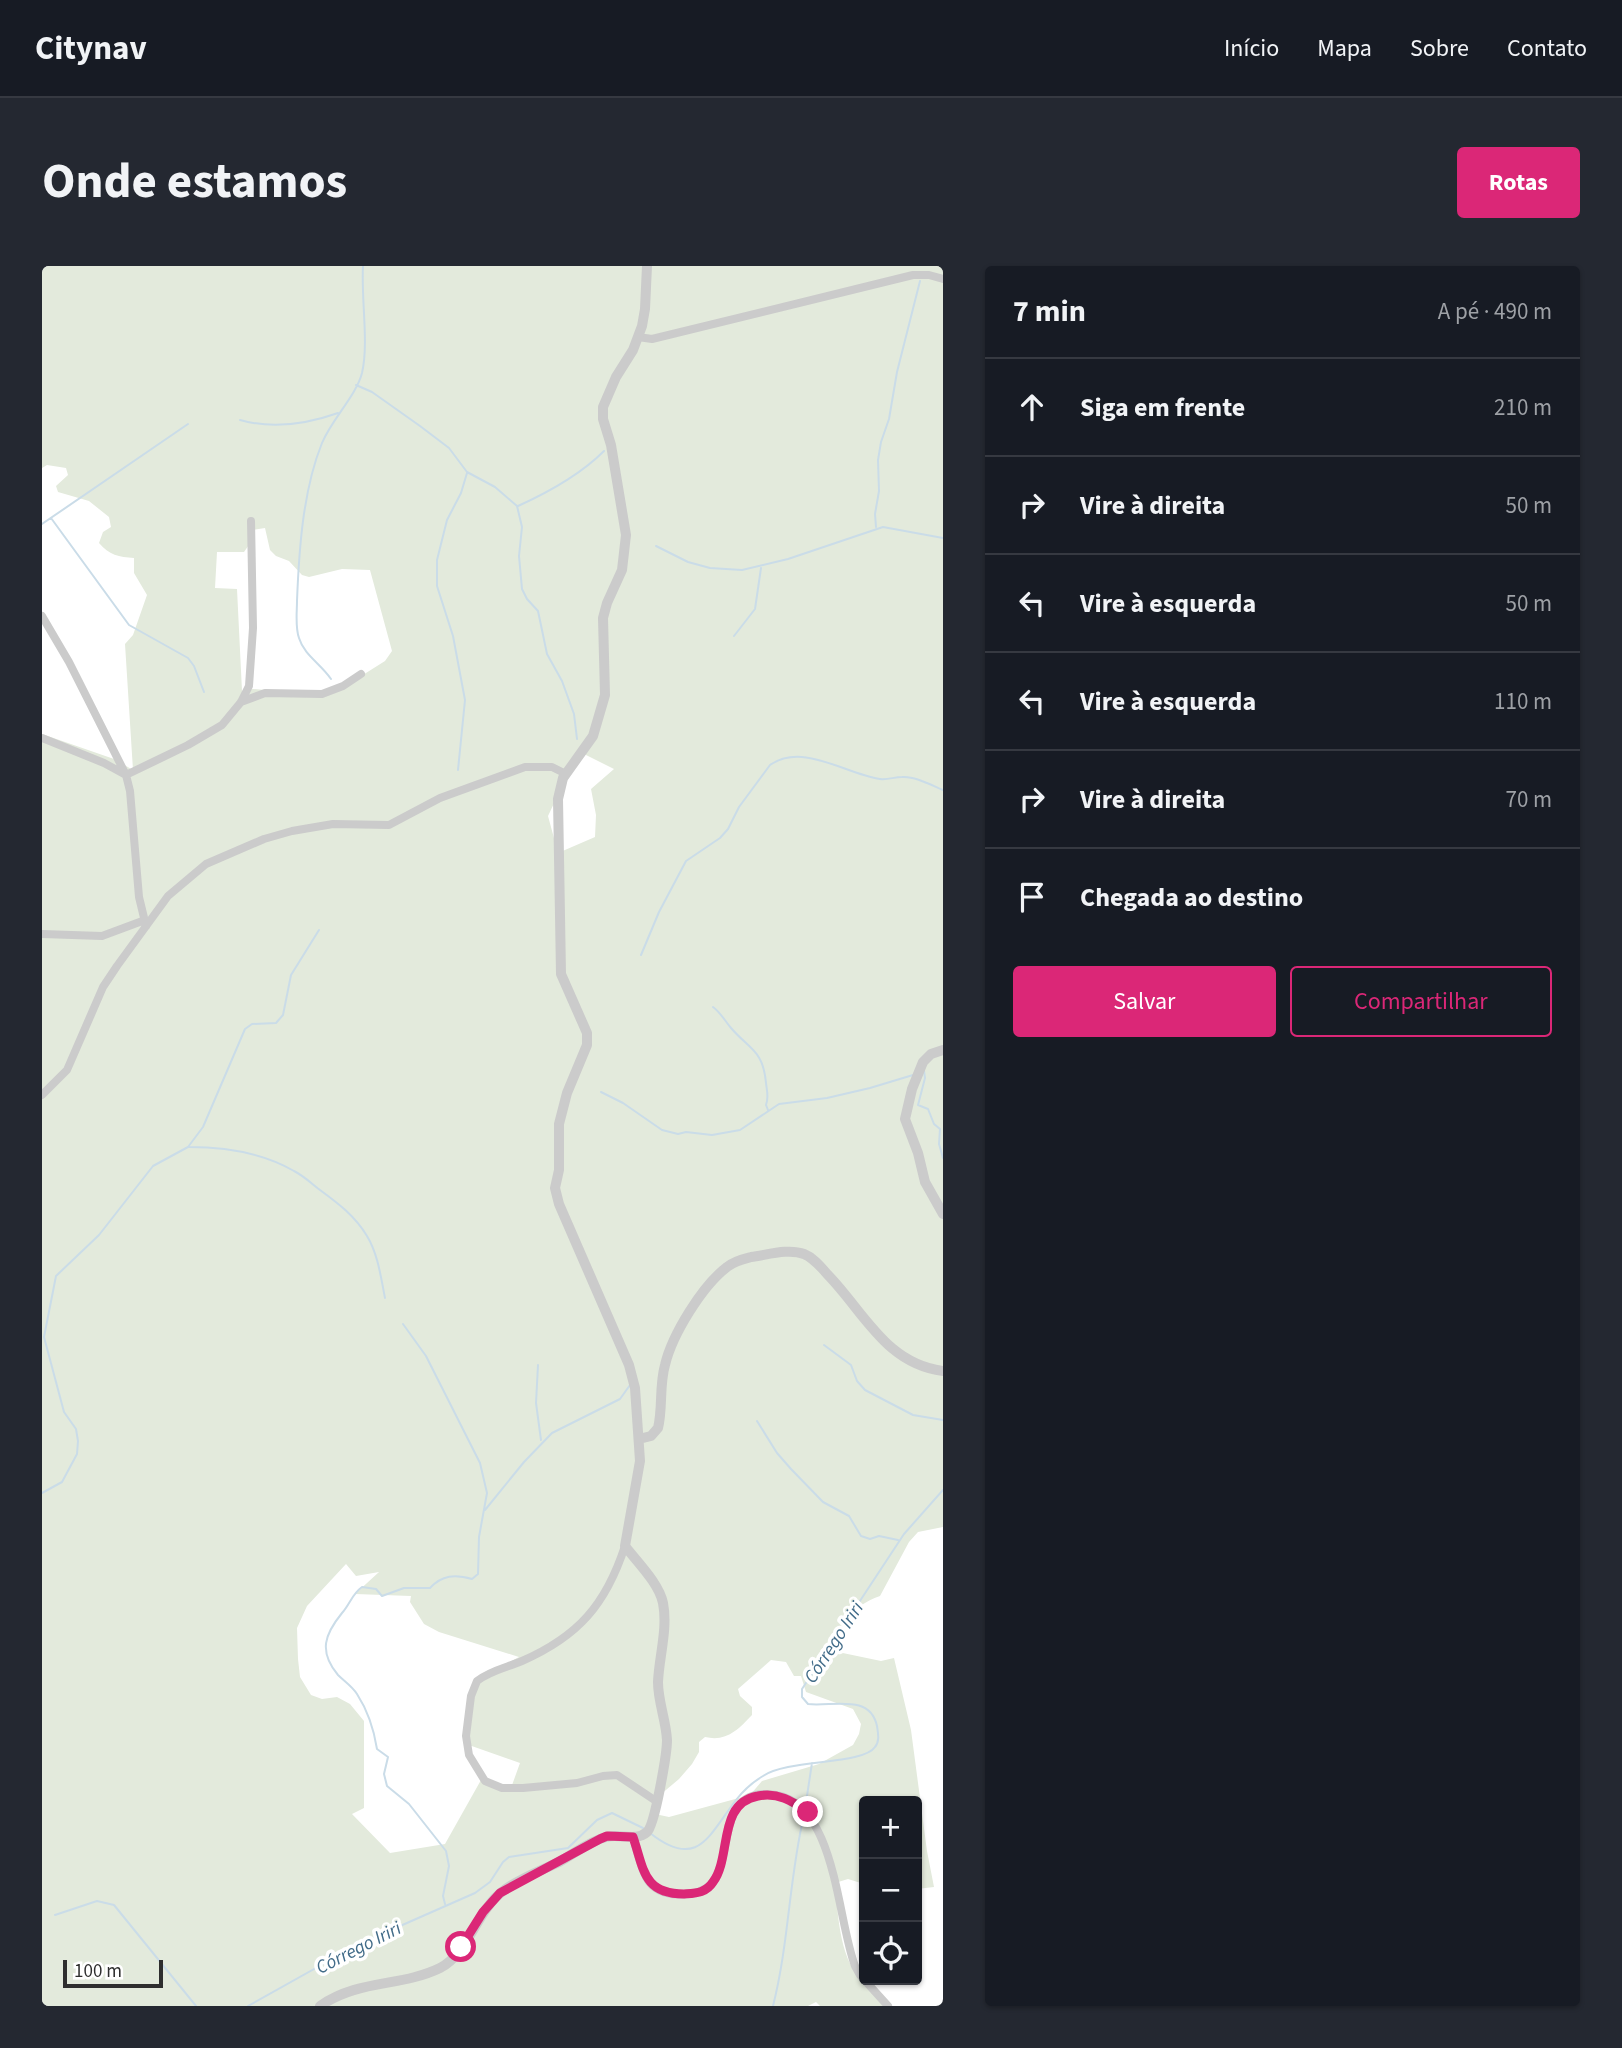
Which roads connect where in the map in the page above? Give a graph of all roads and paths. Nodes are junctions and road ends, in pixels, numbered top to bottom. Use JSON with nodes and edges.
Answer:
{"nodes":[{"id":1,"x":647,"y":266,"type":"edge"},
{"id":2,"x":943,"y":279,"type":"edge"},
{"id":3,"x":638,"y":337,"type":"junction"},
{"id":4,"x":251,"y":521,"type":"dead end"},
{"id":5,"x":42,"y":616,"type":"edge"},
{"id":6,"x":361,"y":674,"type":"dead end"},
{"id":7,"x":250,"y":682,"type":"junction"},
{"id":8,"x":265,"y":693,"type":"junction"},
{"id":9,"x":241,"y":702,"type":"junction"},
{"id":10,"x":42,"y":738,"type":"edge"},
{"id":11,"x":566,"y":774,"type":"junction"},
{"id":12,"x":126,"y":775,"type":"junction"},
{"id":13,"x":145,"y":923,"type":"junction"},
{"id":14,"x":42,"y":934,"type":"edge"},
{"id":15,"x":943,"y":1050,"type":"edge"},
{"id":16,"x":42,"y":1095,"type":"edge"},
{"id":17,"x":943,"y":1214,"type":"edge"},
{"id":18,"x":943,"y":1371,"type":"edge"},
{"id":19,"x":639,"y":1439,"type":"junction"},
{"id":20,"x":625,"y":1546,"type":"junction"},
{"id":21,"x":656,"y":1801,"type":"junction"},
{"id":22,"x":641,"y":1835,"type":"junction"},
{"id":23,"x":320,"y":2006,"type":"edge"},
{"id":24,"x":888,"y":2006,"type":"edge"}],
"edges":[{"from":1,"to":3,"type":"street"},
{"from":2,"to":3,"type":"street"},
{"from":3,"to":11,"type":"street"},
{"from":4,"to":7,"type":"street"},
{"from":5,"to":12,"type":"street"},
{"from":6,"to":8,"type":"street"},
{"from":7,"to":8,"type":"street"},
{"from":7,"to":9,"type":"street"},
{"from":8,"to":9,"type":"street"},
{"from":9,"to":12,"type":"street"},
{"from":10,"to":12,"type":"street"},
{"from":11,"to":13,"type":"street"},
{"from":11,"to":19,"type":"street"},
{"from":12,"to":13,"type":"street"},
{"from":13,"to":14,"type":"street"},
{"from":13,"to":16,"type":"street"},
{"from":15,"to":17,"type":"street"},
{"from":18,"to":19,"type":"street"},
{"from":19,"to":20,"type":"street"},
{"from":20,"to":21,"type":"street"},
{"from":20,"to":21,"type":"street"},
{"from":21,"to":22,"type":"street"},
{"from":22,"to":23,"type":"street"},
{"from":22,"to":24,"type":"street"}]}
